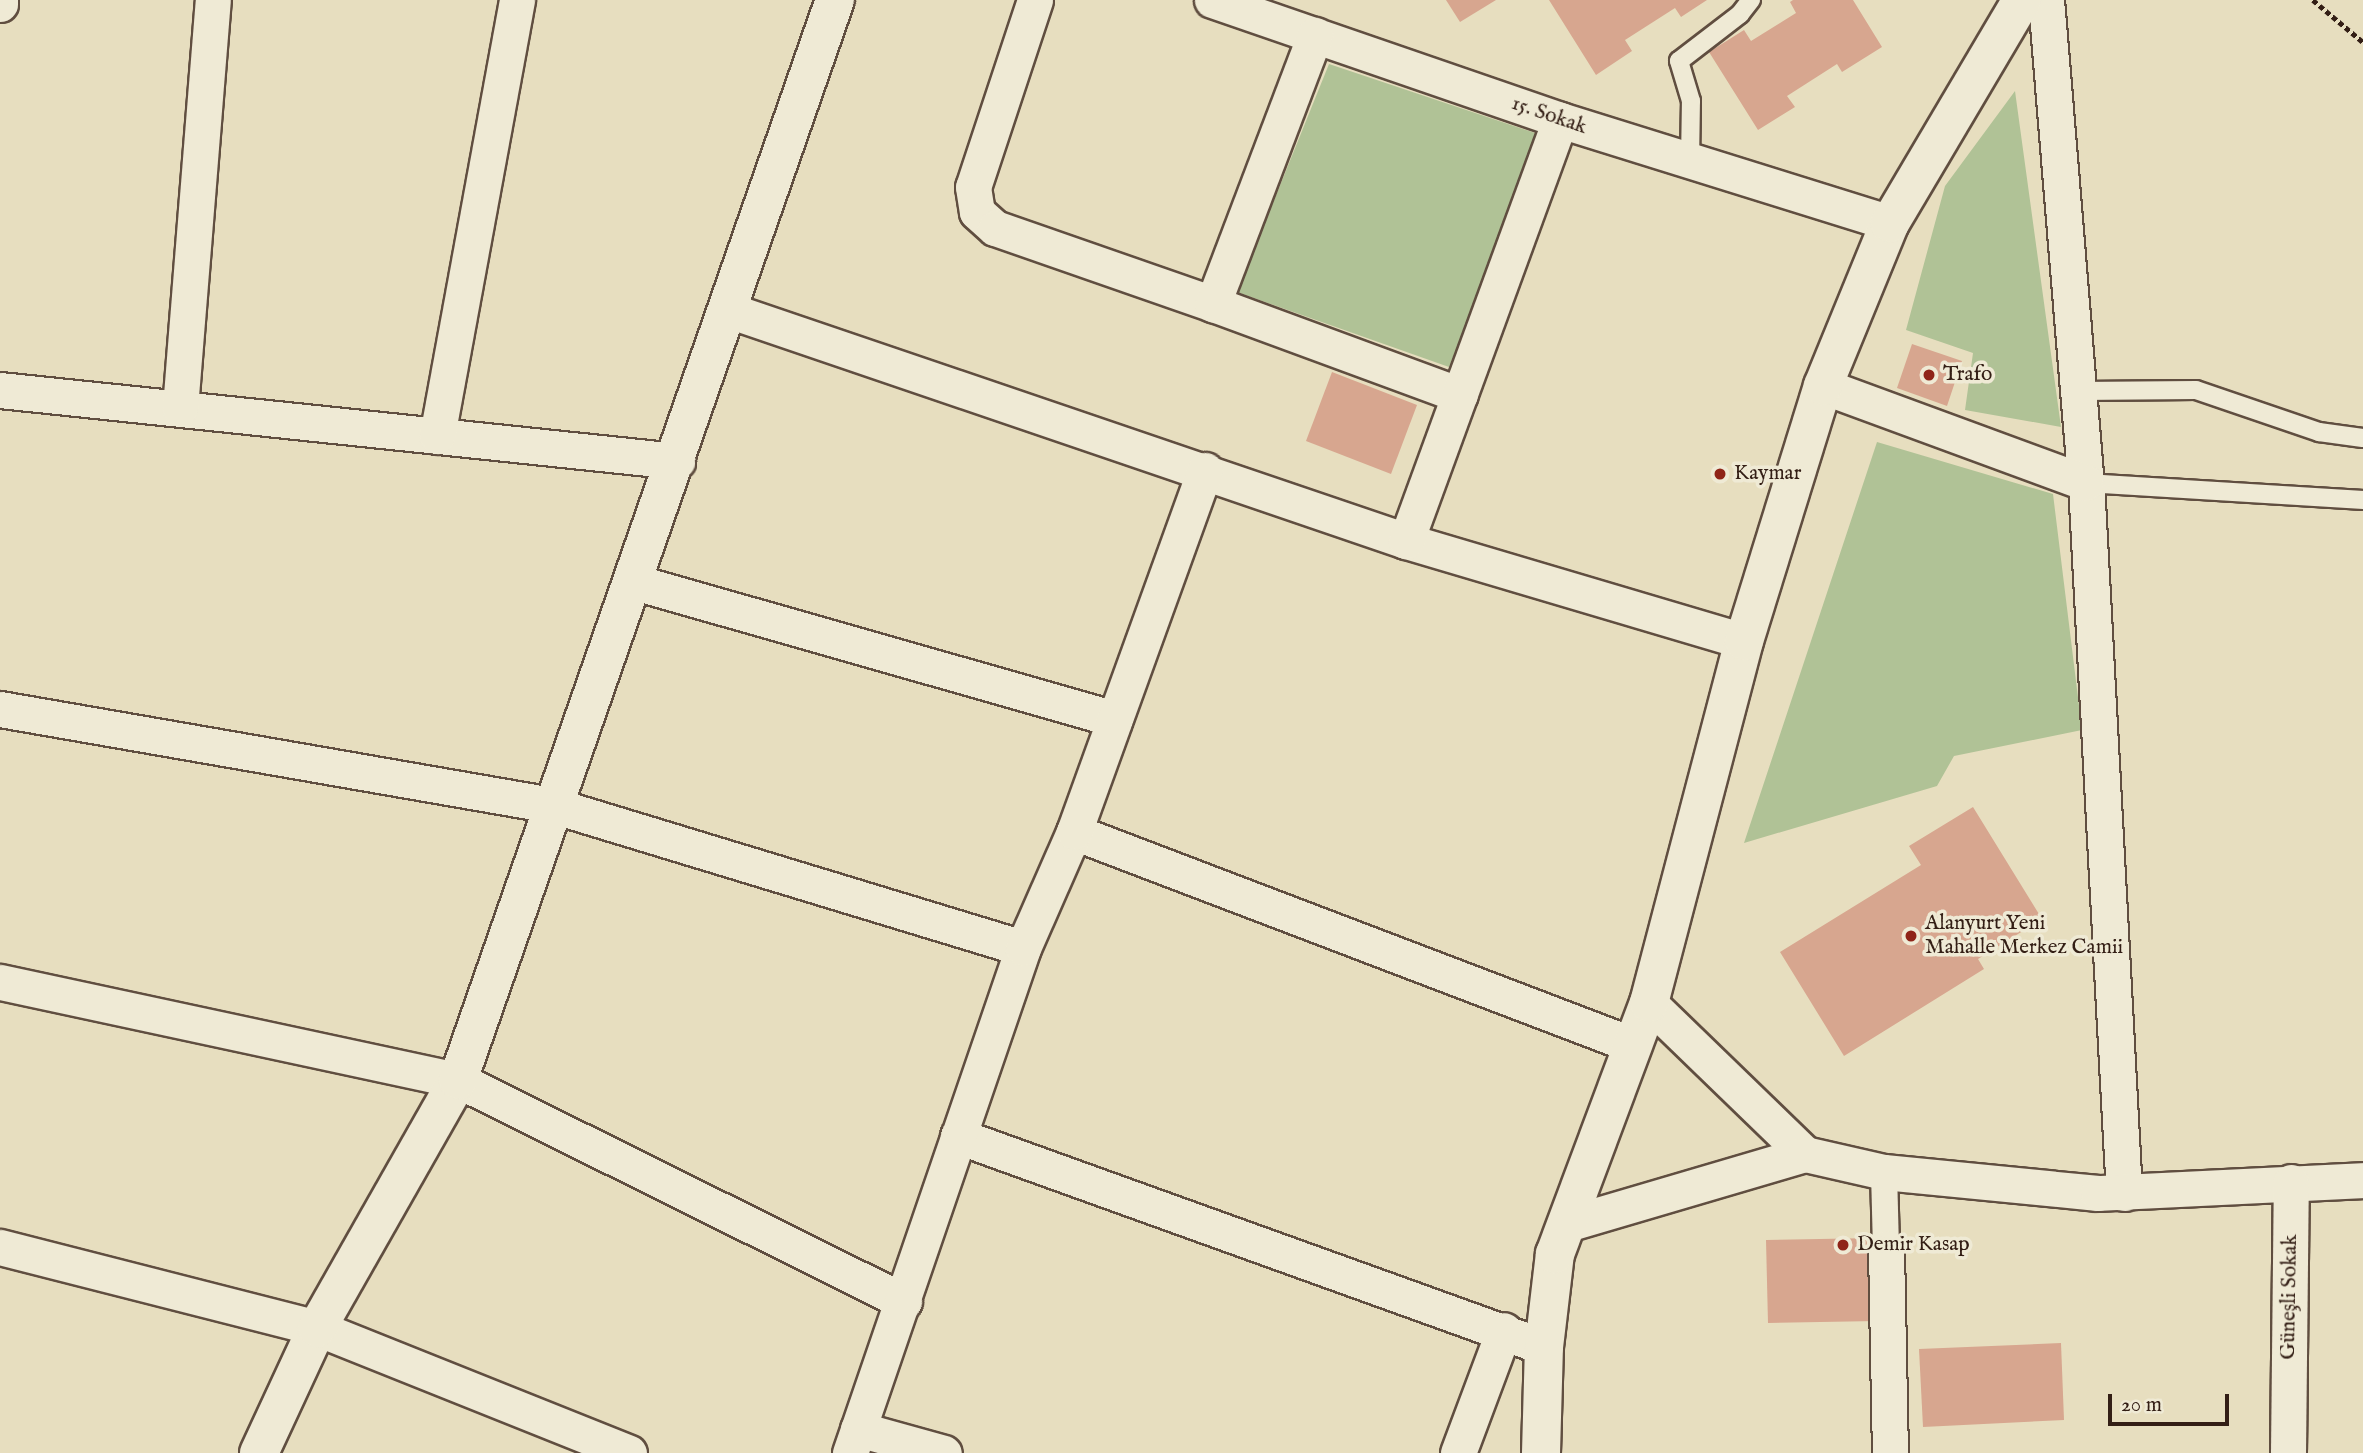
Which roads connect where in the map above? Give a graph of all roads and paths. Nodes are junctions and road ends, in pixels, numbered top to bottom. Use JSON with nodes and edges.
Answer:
{"nodes":[{"id":1,"x":214,"y":0,"type":"edge"},
{"id":2,"x":517,"y":0,"type":"edge"},
{"id":3,"x":835,"y":0,"type":"edge"},
{"id":4,"x":1035,"y":0,"type":"edge"},
{"id":5,"x":1212,"y":0,"type":"edge"},
{"id":6,"x":1751,"y":0,"type":"edge"},
{"id":7,"x":2022,"y":0,"type":"edge"},
{"id":8,"x":2046,"y":0,"type":"edge"},
{"id":9,"x":2313,"y":0,"type":"edge"},
{"id":10,"x":1315,"y":35,"type":"junction"},
{"id":11,"x":2363,"y":42,"type":"edge"},
{"id":12,"x":1560,"y":120,"type":"junction"},
{"id":13,"x":1690,"y":162,"type":"junction"},
{"id":14,"x":1890,"y":223,"type":"junction"},
{"id":15,"x":1213,"y":304,"type":"junction"},
{"id":16,"x":728,"y":310,"type":"junction"},
{"id":17,"x":1823,"y":386,"type":"junction"},
{"id":18,"x":0,"y":390,"type":"edge"},
{"id":19,"x":2079,"y":391,"type":"junction"},
{"id":20,"x":1460,"y":395,"type":"junction"},
{"id":21,"x":180,"y":408,"type":"junction"},
{"id":22,"x":438,"y":436,"type":"junction"},
{"id":23,"x":2363,"y":438,"type":"edge"},
{"id":24,"x":677,"y":461,"type":"junction"},
{"id":25,"x":1205,"y":470,"type":"junction"},
{"id":26,"x":2086,"y":483,"type":"junction"},
{"id":27,"x":2363,"y":500,"type":"edge"},
{"id":28,"x":1406,"y":541,"type":"junction"},
{"id":29,"x":631,"y":581,"type":"junction"},
{"id":30,"x":1744,"y":641,"type":"junction"},
{"id":31,"x":0,"y":709,"type":"edge"},
{"id":32,"x":1115,"y":719,"type":"junction"},
{"id":33,"x":552,"y":805,"type":"junction"},
{"id":34,"x":1074,"y":832,"type":"junction"},
{"id":35,"x":1023,"y":948,"type":"junction"},
{"id":36,"x":0,"y":982,"type":"edge"},
{"id":37,"x":1649,"y":1003,"type":"junction"},
{"id":38,"x":1633,"y":1045,"type":"junction"},
{"id":39,"x":458,"y":1080,"type":"junction"},
{"id":40,"x":958,"y":1136,"type":"junction"},
{"id":41,"x":1805,"y":1154,"type":"junction"},
{"id":42,"x":1884,"y":1172,"type":"junction"},
{"id":43,"x":2363,"y":1180,"type":"edge"},
{"id":44,"x":2291,"y":1182,"type":"junction"},
{"id":45,"x":2124,"y":1193,"type":"junction"},
{"id":46,"x":1567,"y":1224,"type":"junction"},
{"id":47,"x":0,"y":1247,"type":"edge"},
{"id":48,"x":1886,"y":1248,"type":"joint"},
{"id":49,"x":904,"y":1301,"type":"junction"},
{"id":50,"x":317,"y":1328,"type":"junction"},
{"id":51,"x":1504,"y":1330,"type":"junction"},
{"id":52,"x":1544,"y":1347,"type":"junction"},
{"id":53,"x":854,"y":1441,"type":"edge"},
{"id":54,"x":259,"y":1453,"type":"edge"},
{"id":55,"x":629,"y":1453,"type":"edge"},
{"id":56,"x":944,"y":1453,"type":"edge"},
{"id":57,"x":1458,"y":1453,"type":"edge"},
{"id":58,"x":1541,"y":1453,"type":"edge"},
{"id":59,"x":1890,"y":1453,"type":"edge"},
{"id":60,"x":2288,"y":1453,"type":"edge"}],
"edges":[{"from":1,"to":21,"type":"street"},
{"from":2,"to":22,"type":"street"},
{"from":3,"to":16,"type":"street"},
{"from":4,"to":15,"type":"street"},
{"from":5,"to":10,"type":"street","name":"15. Sokak"},
{"from":6,"to":13,"type":"lane"},
{"from":7,"to":14,"type":"street"},
{"from":8,"to":19,"type":"street"},
{"from":9,"to":11,"type":"path"},
{"from":10,"to":12,"type":"street","name":"15. Sokak"},
{"from":10,"to":15,"type":"street"},
{"from":12,"to":13,"type":"street","name":"15. Sokak"},
{"from":12,"to":20,"type":"street"},
{"from":13,"to":14,"type":"street","name":"15. Sokak"},
{"from":14,"to":17,"type":"street"},
{"from":15,"to":20,"type":"street"},
{"from":16,"to":24,"type":"street"},
{"from":16,"to":25,"type":"street"},
{"from":17,"to":26,"type":"street"},
{"from":17,"to":30,"type":"street"},
{"from":18,"to":21,"type":"street"},
{"from":19,"to":23,"type":"lane"},
{"from":19,"to":26,"type":"street"},
{"from":20,"to":28,"type":"street"},
{"from":21,"to":22,"type":"street"},
{"from":22,"to":24,"type":"street"},
{"from":24,"to":29,"type":"street"},
{"from":25,"to":28,"type":"street"},
{"from":25,"to":32,"type":"street"},
{"from":26,"to":27,"type":"lane"},
{"from":26,"to":45,"type":"street"},
{"from":28,"to":30,"type":"street"},
{"from":29,"to":32,"type":"street"},
{"from":29,"to":33,"type":"street"},
{"from":30,"to":37,"type":"street"},
{"from":31,"to":33,"type":"street"},
{"from":32,"to":34,"type":"street"},
{"from":33,"to":35,"type":"street"},
{"from":33,"to":39,"type":"street"},
{"from":34,"to":35,"type":"street"},
{"from":34,"to":38,"type":"street"},
{"from":35,"to":40,"type":"street"},
{"from":36,"to":39,"type":"street"},
{"from":37,"to":38,"type":"street"},
{"from":37,"to":41,"type":"street"},
{"from":38,"to":46,"type":"street"},
{"from":39,"to":49,"type":"street"},
{"from":39,"to":50,"type":"street"},
{"from":40,"to":49,"type":"street"},
{"from":40,"to":51,"type":"street"},
{"from":41,"to":42,"type":"street"},
{"from":41,"to":46,"type":"street"},
{"from":42,"to":45,"type":"street"},
{"from":42,"to":48,"type":"street"},
{"from":43,"to":44,"type":"street"},
{"from":44,"to":45,"type":"street"},
{"from":44,"to":60,"type":"street","name":"Güneşli Sokak"},
{"from":46,"to":52,"type":"street"},
{"from":47,"to":50,"type":"street"},
{"from":48,"to":59,"type":"street"},
{"from":49,"to":53,"type":"street"},
{"from":50,"to":54,"type":"street"},
{"from":50,"to":55,"type":"street"},
{"from":51,"to":52,"type":"street"},
{"from":51,"to":57,"type":"street"},
{"from":52,"to":58,"type":"street"},
{"from":53,"to":56,"type":"street"}]}
